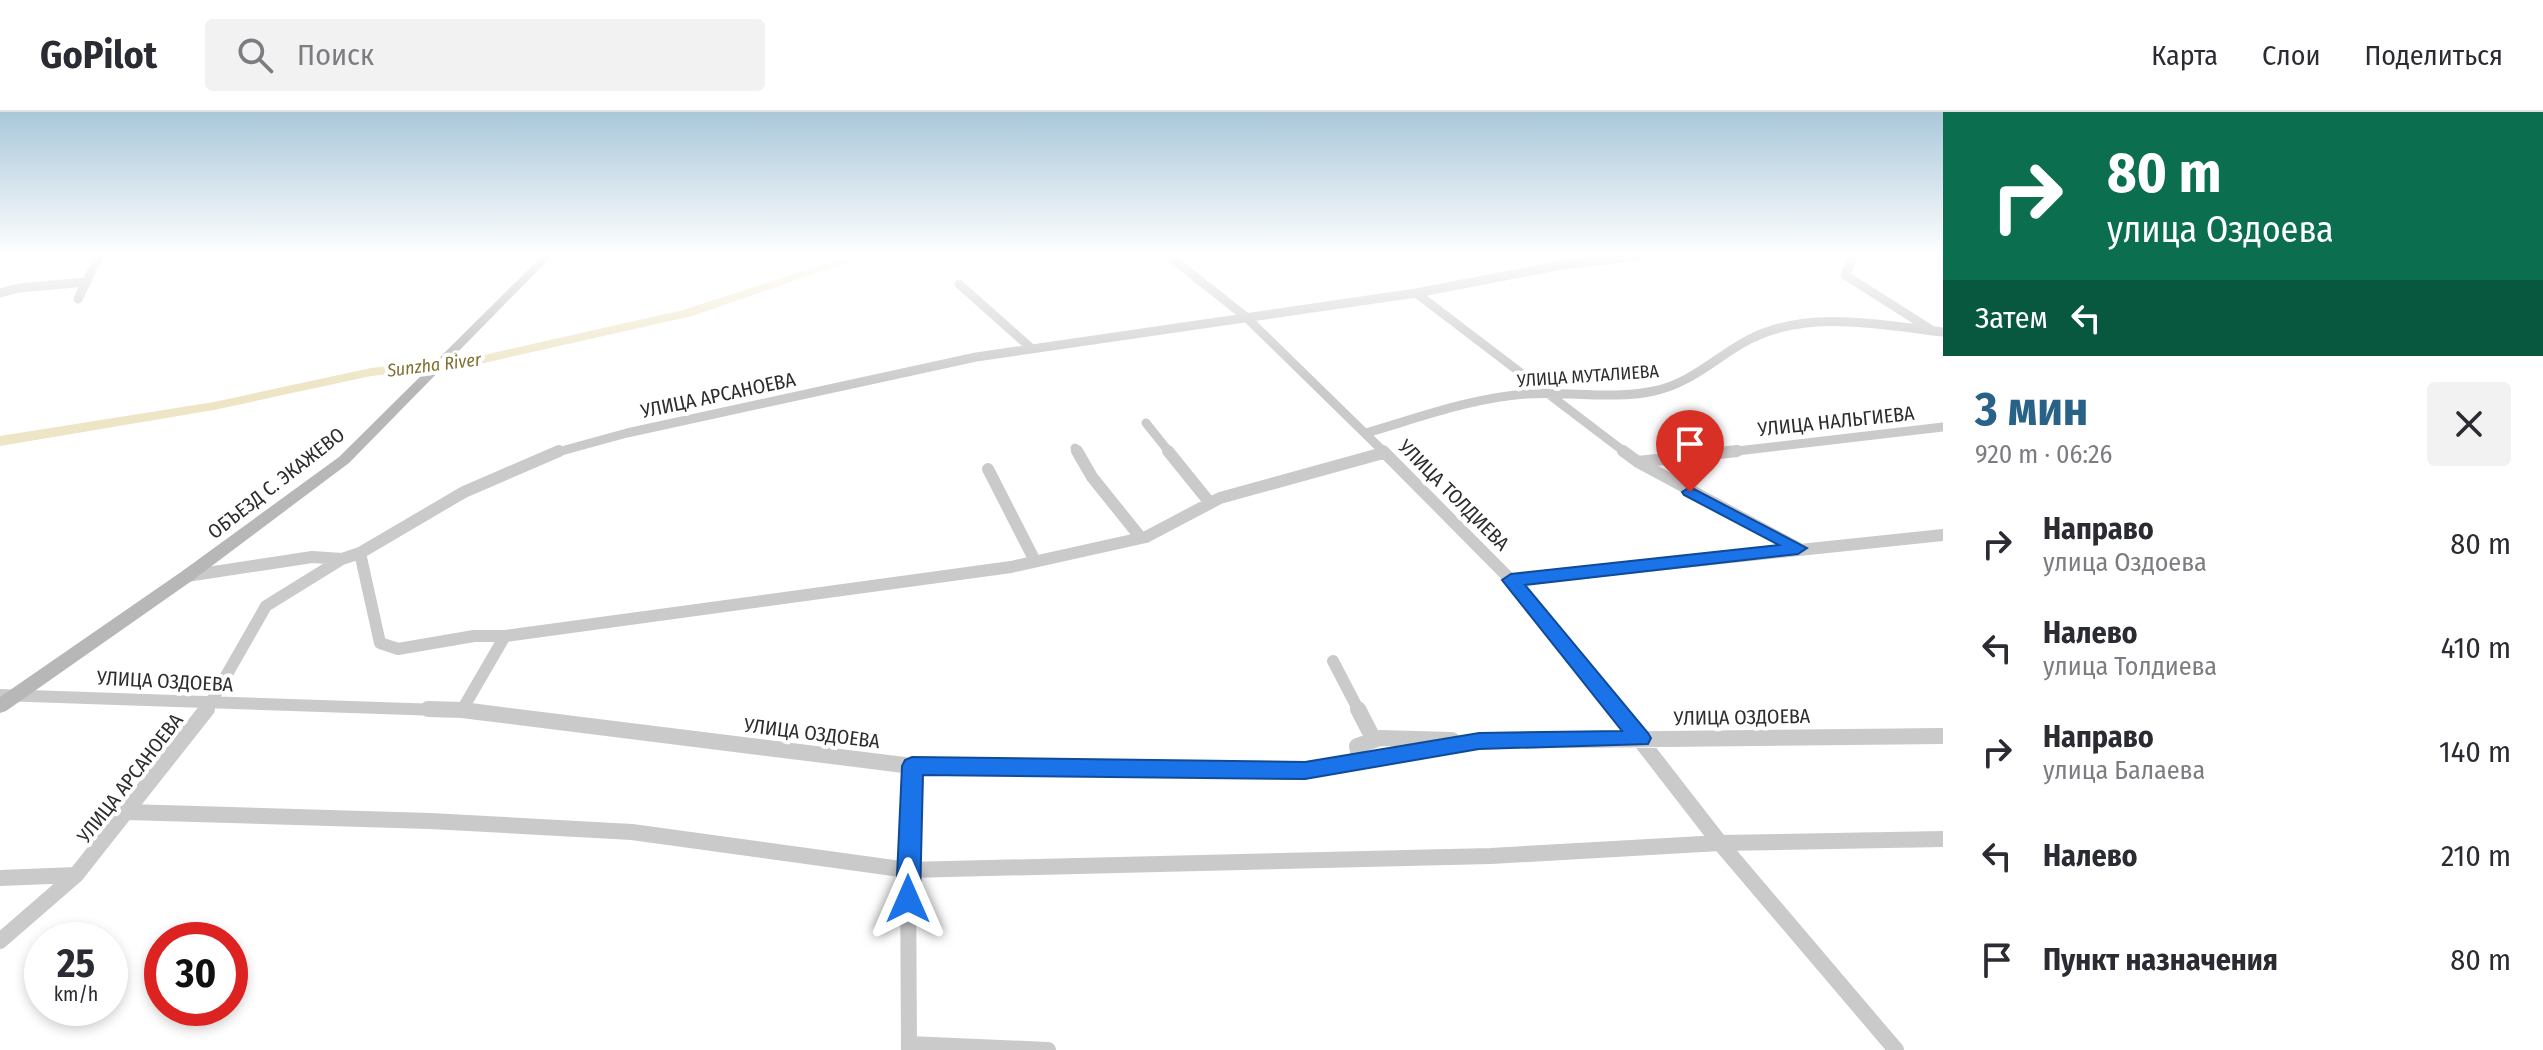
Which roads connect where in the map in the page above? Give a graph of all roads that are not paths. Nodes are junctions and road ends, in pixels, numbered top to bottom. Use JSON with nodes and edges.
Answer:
{"nodes":[{"id":1,"x":503,"y":300,"type":"edge"},
{"id":2,"x":977,"y":300,"type":"edge"},
{"id":3,"x":1224,"y":300,"type":"edge"},
{"id":4,"x":1368,"y":300,"type":"edge"},
{"id":5,"x":1425,"y":300,"type":"edge"},
{"id":6,"x":1885,"y":300,"type":"edge"},
{"id":7,"x":1246,"y":317,"type":"junction"},
{"id":8,"x":1940,"y":334,"type":"edge"},
{"id":9,"x":1031,"y":348,"type":"junction"},
{"id":10,"x":1544,"y":392,"type":"junction"},
{"id":11,"x":1146,"y":423,"type":"dead end"},
{"id":12,"x":1943,"y":427,"type":"edge"},
{"id":13,"x":1366,"y":433,"type":"junction"},
{"id":14,"x":1075,"y":448,"type":"dead end"},
{"id":15,"x":1383,"y":453,"type":"junction"},
{"id":16,"x":1638,"y":462,"type":"junction"},
{"id":17,"x":988,"y":469,"type":"dead end"},
{"id":18,"x":1210,"y":503,"type":"junction"},
{"id":19,"x":1943,"y":535,"type":"edge"},
{"id":20,"x":1141,"y":538,"type":"junction"},
{"id":21,"x":1798,"y":548,"type":"junction"},
{"id":22,"x":360,"y":553,"type":"junction"},
{"id":23,"x":342,"y":559,"type":"junction"},
{"id":24,"x":1035,"y":561,"type":"junction"},
{"id":25,"x":187,"y":576,"type":"junction"},
{"id":26,"x":1511,"y":580,"type":"junction"},
{"id":27,"x":505,"y":636,"type":"junction"},
{"id":28,"x":1333,"y":661,"type":"dead end"},
{"id":29,"x":4,"y":699,"type":"edge"},
{"id":30,"x":214,"y":700,"type":"junction"},
{"id":31,"x":462,"y":710,"type":"junction"},
{"id":32,"x":1943,"y":736,"type":"edge"},
{"id":33,"x":1640,"y":738,"type":"junction"},
{"id":34,"x":1374,"y":740,"type":"junction"},
{"id":35,"x":1479,"y":741,"type":"junction"},
{"id":36,"x":1360,"y":761,"type":"junction"},
{"id":37,"x":912,"y":766,"type":"junction"},
{"id":38,"x":127,"y":812,"type":"junction"},
{"id":39,"x":1943,"y":839,"type":"edge"},
{"id":40,"x":1720,"y":843,"type":"junction"},
{"id":41,"x":908,"y":870,"type":"junction"},
{"id":42,"x":76,"y":875,"type":"junction"},
{"id":43,"x":0,"y":878,"type":"edge"},
{"id":44,"x":0,"y":941,"type":"edge"},
{"id":45,"x":909,"y":1047,"type":"edge"},
{"id":46,"x":1048,"y":1050,"type":"edge"},
{"id":47,"x":1896,"y":1050,"type":"edge"}],
"edges":[{"from":1,"to":25,"type":"main road","name":"ОБЪЕЗД С. ЭКАЖЕВО"},
{"from":2,"to":9,"type":"street"},
{"from":3,"to":7,"type":"street","name":"УЛИЦА ТОЛДИЕВА"},
{"from":4,"to":7,"type":"street","name":"УЛИЦА АРСАНОЕВА"},
{"from":5,"to":10,"type":"street"},
{"from":6,"to":8,"type":"street"},
{"from":7,"to":9,"type":"street","name":"УЛИЦА АРСАНОЕВА"},
{"from":7,"to":13,"type":"street","name":"УЛИЦА ТОЛДИЕВА"},
{"from":8,"to":10,"type":"street","name":"УЛИЦА МУТАЛИЕВА"},
{"from":9,"to":22,"type":"street","name":"УЛИЦА АРСАНОЕВА"},
{"from":10,"to":13,"type":"street","name":"УЛИЦА МУТАЛИЕВА"},
{"from":10,"to":16,"type":"street"},
{"from":11,"to":18,"type":"street"},
{"from":12,"to":16,"type":"street","name":"УЛИЦА НАЛЬГИЕВА"},
{"from":13,"to":15,"type":"street","name":"УЛИЦА ТОЛДИЕВА"},
{"from":14,"to":20,"type":"street"},
{"from":15,"to":18,"type":"street"},
{"from":15,"to":26,"type":"street","name":"УЛИЦА ТОЛДИЕВА"},
{"from":16,"to":21,"type":"street"},
{"from":17,"to":24,"type":"street"},
{"from":18,"to":20,"type":"street"},
{"from":19,"to":21,"type":"street"},
{"from":20,"to":24,"type":"street"},
{"from":21,"to":26,"type":"street"},
{"from":22,"to":23,"type":"street","name":"УЛИЦА АРСАНОЕВА"},
{"from":22,"to":27,"type":"street"},
{"from":23,"to":25,"type":"street"},
{"from":23,"to":30,"type":"street","name":"УЛИЦА АРСАНОЕВА"},
{"from":24,"to":27,"type":"street"},
{"from":25,"to":29,"type":"main road","name":"ОБЪЕЗД С. ЭКАЖЕВО"},
{"from":26,"to":33,"type":"street","name":"УЛИЦА ТОЛДИЕВА"},
{"from":27,"to":31,"type":"street"},
{"from":28,"to":34,"type":"street"},
{"from":29,"to":30,"type":"street","name":"УЛИЦА ОЗДОЕВА"},
{"from":30,"to":31,"type":"street","name":"УЛИЦА ОЗДОЕВА"},
{"from":30,"to":38,"type":"street","name":"УЛИЦА АРСАНОЕВА"},
{"from":31,"to":37,"type":"street","name":"УЛИЦА ОЗДОЕВА"},
{"from":32,"to":33,"type":"street","name":"УЛИЦА ОЗДОЕВА"},
{"from":33,"to":35,"type":"street","name":"УЛИЦА ОЗДОЕВА"},
{"from":33,"to":40,"type":"street","name":"УЛИЦА ТОЛДИЕВА"},
{"from":34,"to":35,"type":"street"},
{"from":34,"to":36,"type":"street"},
{"from":35,"to":36,"type":"street","name":"УЛИЦА ОЗДОЕВА"},
{"from":36,"to":37,"type":"street","name":"УЛИЦА ОЗДОЕВА"},
{"from":37,"to":41,"type":"street"},
{"from":38,"to":41,"type":"street"},
{"from":38,"to":42,"type":"street","name":"УЛИЦА АРСАНОЕВА"},
{"from":39,"to":40,"type":"street"},
{"from":40,"to":41,"type":"street"},
{"from":40,"to":47,"type":"street","name":"УЛИЦА ТОЛДИЕВА"},
{"from":41,"to":45,"type":"street"},
{"from":42,"to":43,"type":"street"},
{"from":42,"to":44,"type":"street","name":"УЛИЦА АРСАНОЕВА"},
{"from":45,"to":46,"type":"street"}]}
